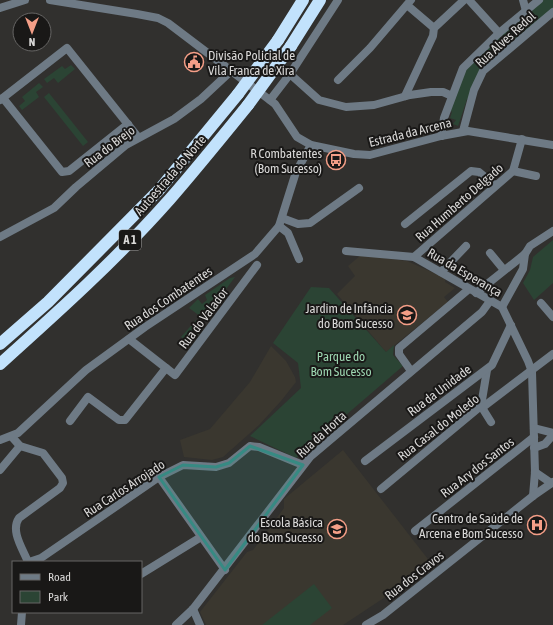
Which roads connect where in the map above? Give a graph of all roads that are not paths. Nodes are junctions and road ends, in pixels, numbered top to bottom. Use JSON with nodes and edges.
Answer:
{"nodes":[{"id":1,"x":25,"y":0,"type":"edge"},
{"id":2,"x":50,"y":0,"type":"edge"},
{"id":3,"x":303,"y":0,"type":"edge"},
{"id":4,"x":320,"y":0,"type":"edge"},
{"id":5,"x":338,"y":0,"type":"edge"},
{"id":6,"x":464,"y":0,"type":"edge"},
{"id":7,"x":469,"y":0,"type":"edge"},
{"id":8,"x":523,"y":0,"type":"edge"},
{"id":9,"x":539,"y":0,"type":"edge"},
{"id":10,"x":409,"y":2,"type":"edge"},
{"id":11,"x":0,"y":8,"type":"edge"},
{"id":12,"x":526,"y":11,"type":"junction"},
{"id":13,"x":553,"y":12,"type":"edge"},
{"id":14,"x":434,"y":28,"type":"junction"},
{"id":15,"x":499,"y":32,"type":"junction"},
{"id":16,"x":231,"y":70,"type":"junction"},
{"id":17,"x":290,"y":74,"type":"junction"},
{"id":18,"x":338,"y":80,"type":"dead end"},
{"id":19,"x":405,"y":96,"type":"junction"},
{"id":20,"x":452,"y":96,"type":"junction"},
{"id":21,"x":1,"y":99,"type":"edge"},
{"id":22,"x":270,"y":100,"type":"junction"},
{"id":23,"x":128,"y":124,"type":"junction"},
{"id":24,"x":463,"y":131,"type":"junction"},
{"id":25,"x":441,"y":136,"type":"junction"},
{"id":26,"x":138,"y":137,"type":"junction"},
{"id":27,"x":522,"y":139,"type":"junction"},
{"id":28,"x":311,"y":145,"type":"junction"},
{"id":29,"x":553,"y":145,"type":"edge"},
{"id":30,"x":513,"y":171,"type":"junction"},
{"id":31,"x":536,"y":176,"type":"dead end"},
{"id":32,"x":495,"y":185,"type":"junction"},
{"id":33,"x":359,"y":188,"type":"dead end"},
{"id":34,"x":280,"y":222,"type":"junction"},
{"id":35,"x":405,"y":224,"type":"dead end"},
{"id":36,"x":553,"y":231,"type":"edge"},
{"id":37,"x":0,"y":237,"type":"edge"},
{"id":38,"x":466,"y":246,"type":"dead end"},
{"id":39,"x":346,"y":251,"type":"dead end"},
{"id":40,"x":490,"y":253,"type":"dead end"},
{"id":41,"x":525,"y":254,"type":"junction"},
{"id":42,"x":414,"y":256,"type":"junction"},
{"id":43,"x":299,"y":259,"type":"dead end"},
{"id":44,"x":257,"y":265,"type":"dead end"},
{"id":45,"x":504,"y":270,"type":"junction"},
{"id":46,"x":441,"y":272,"type":"junction"},
{"id":47,"x":473,"y":291,"type":"junction"},
{"id":48,"x":490,"y":301,"type":"junction"},
{"id":49,"x":541,"y":302,"type":"dead end"},
{"id":50,"x":502,"y":307,"type":"junction"},
{"id":51,"x":553,"y":317,"type":"edge"},
{"id":52,"x":511,"y":325,"type":"junction"},
{"id":53,"x":129,"y":339,"type":"junction"},
{"id":54,"x":0,"y":344,"type":"edge"},
{"id":55,"x":553,"y":354,"type":"edge"},
{"id":56,"x":0,"y":364,"type":"edge"},
{"id":57,"x":166,"y":368,"type":"junction"},
{"id":58,"x":487,"y":370,"type":"junction"},
{"id":59,"x":411,"y":371,"type":"junction"},
{"id":60,"x":532,"y":372,"type":"junction"},
{"id":61,"x":481,"y":406,"type":"junction"},
{"id":62,"x":70,"y":421,"type":"dead end"},
{"id":63,"x":491,"y":422,"type":"dead end"},
{"id":64,"x":534,"y":428,"type":"junction"},
{"id":65,"x":553,"y":434,"type":"edge"},
{"id":66,"x":12,"y":437,"type":"junction"},
{"id":67,"x":534,"y":437,"type":"junction"},
{"id":68,"x":0,"y":440,"type":"edge"},
{"id":69,"x":20,"y":446,"type":"junction"},
{"id":70,"x":534,"y":448,"type":"junction"},
{"id":71,"x":365,"y":461,"type":"dead end"},
{"id":72,"x":303,"y":465,"type":"junction"},
{"id":73,"x":0,"y":470,"type":"edge"},
{"id":74,"x":535,"y":472,"type":"junction"},
{"id":75,"x":159,"y":477,"type":"junction"},
{"id":76,"x":552,"y":483,"type":"edge"},
{"id":77,"x":381,"y":489,"type":"dead end"},
{"id":78,"x":533,"y":496,"type":"junction"},
{"id":79,"x":415,"y":531,"type":"dead end"},
{"id":80,"x":201,"y":538,"type":"junction"},
{"id":81,"x":29,"y":561,"type":"edge"},
{"id":82,"x":32,"y":561,"type":"edge"},
{"id":83,"x":224,"y":570,"type":"junction"},
{"id":84,"x":142,"y":573,"type":"edge"},
{"id":85,"x":194,"y":609,"type":"junction"},
{"id":86,"x":22,"y":613,"type":"edge"},
{"id":87,"x":21,"y":625,"type":"edge"},
{"id":88,"x":176,"y":625,"type":"edge"},
{"id":89,"x":200,"y":625,"type":"edge"},
{"id":90,"x":366,"y":625,"type":"edge"}],
"edges":[{"from":1,"to":11,"type":"street"},
{"from":2,"to":16,"type":"street","name":"Estrada da Arcena"},
{"from":3,"to":54,"type":"highway","name":"Autoestrada do Norte","number":"A 1","bridge":true},
{"from":4,"to":56,"type":"highway","name":"Autoestrada do Norte","number":"A 1","bridge":true},
{"from":5,"to":17,"type":"street"},
{"from":6,"to":14,"type":"street"},
{"from":7,"to":15,"type":"street"},
{"from":8,"to":12,"type":"street"},
{"from":9,"to":12,"type":"street"},
{"from":10,"to":14,"type":"street"},
{"from":10,"to":18,"type":"street"},
{"from":12,"to":15,"type":"street"},
{"from":13,"to":24,"type":"street","name":"Rua Alves Redol"},
{"from":14,"to":19,"type":"street"},
{"from":15,"to":20,"type":"street"},
{"from":16,"to":22,"type":"street","name":"Estrada da Arcena"},
{"from":16,"to":26,"type":"street","name":"Rua do Brejo"},
{"from":17,"to":19,"type":"street"},
{"from":17,"to":22,"type":"street"},
{"from":19,"to":20,"type":"street"},
{"from":20,"to":25,"type":"street"},
{"from":21,"to":23,"type":"street"},
{"from":21,"to":23,"type":"street"},
{"from":22,"to":28,"type":"street","name":"Estrada da Arcena"},
{"from":23,"to":26,"type":"street"},
{"from":24,"to":25,"type":"street","name":"Estrada da Arcena"},
{"from":24,"to":27,"type":"street","name":"Estrada da Arcena"},
{"from":25,"to":28,"type":"street","name":"Estrada da Arcena"},
{"from":26,"to":37,"type":"street","name":"Rua do Brejo"},
{"from":27,"to":29,"type":"street","name":"Estrada da Arcena"},
{"from":27,"to":30,"type":"street","name":"Rua Humberto Delgado"},
{"from":28,"to":34,"type":"street","name":"Rua dos Combatentes"},
{"from":30,"to":31,"type":"street"},
{"from":30,"to":32,"type":"street","name":"Rua Humberto Delgado"},
{"from":32,"to":35,"type":"street"},
{"from":32,"to":42,"type":"street","name":"Rua Humberto Delgado"},
{"from":33,"to":34,"type":"street"},
{"from":34,"to":43,"type":"street"},
{"from":34,"to":53,"type":"street","name":"Rua dos Combatentes"},
{"from":36,"to":41,"type":"street"},
{"from":38,"to":46,"type":"street"},
{"from":39,"to":42,"type":"street","name":"Rua da Esperança"},
{"from":40,"to":45,"type":"street"},
{"from":41,"to":45,"type":"street"},
{"from":41,"to":50,"type":"street"},
{"from":42,"to":46,"type":"street","name":"Rua da Esperança"},
{"from":44,"to":57,"type":"street","name":"Rua do Valador"},
{"from":45,"to":47,"type":"street"},
{"from":46,"to":47,"type":"street","name":"Rua da Esperança"},
{"from":47,"to":48,"type":"street","name":"Rua da Esperança"},
{"from":47,"to":59,"type":"street"},
{"from":48,"to":50,"type":"street","name":"Rua da Esperança"},
{"from":48,"to":59,"type":"street","name":"Rua da Horta"},
{"from":49,"to":51,"type":"street"},
{"from":50,"to":52,"type":"street","name":"Rua da Esperança"},
{"from":52,"to":58,"type":"street","name":"Rua da Unidade"},
{"from":52,"to":60,"type":"street","name":"Rua da Esperança"},
{"from":53,"to":57,"type":"street"},
{"from":53,"to":66,"type":"street","name":"Rua dos Combatentes"},
{"from":55,"to":60,"type":"street","name":"Rua Casal do Moledo"},
{"from":57,"to":62,"type":"street"},
{"from":58,"to":61,"type":"street"},
{"from":58,"to":71,"type":"street","name":"Rua da Unidade"},
{"from":59,"to":72,"type":"street","name":"Rua da Horta"},
{"from":60,"to":61,"type":"street","name":"Rua Casal do Moledo"},
{"from":60,"to":64,"type":"street"},
{"from":61,"to":63,"type":"street"},
{"from":61,"to":77,"type":"street","name":"Rua Casal do Moledo"},
{"from":64,"to":65,"type":"street"},
{"from":64,"to":67,"type":"street"},
{"from":65,"to":70,"type":"street"},
{"from":66,"to":68,"type":"street","name":"Rua dos Combatentes"},
{"from":66,"to":69,"type":"street"},
{"from":67,"to":70,"type":"street"},
{"from":67,"to":79,"type":"street","name":"Rua Ary dos Santos"},
{"from":69,"to":73,"type":"street"},
{"from":69,"to":81,"type":"street"},
{"from":70,"to":74,"type":"street"},
{"from":72,"to":75,"type":"street","name":"Rua Carlos Arrojado"},
{"from":72,"to":83,"type":"street","name":"Rua da Horta"},
{"from":74,"to":76,"type":"street"},
{"from":74,"to":78,"type":"street"},
{"from":75,"to":80,"type":"street"},
{"from":75,"to":82,"type":"street","name":"Rua Carlos Arrojado"},
{"from":76,"to":78,"type":"street","name":"Rua dos Cravos"},
{"from":78,"to":90,"type":"street","name":"Rua dos Cravos"},
{"from":80,"to":83,"type":"street"},
{"from":80,"to":84,"type":"street"},
{"from":83,"to":85,"type":"street","name":"Rua da Horta"},
{"from":85,"to":88,"type":"street","name":"Rua da Horta"},
{"from":85,"to":89,"type":"street"},
{"from":86,"to":87,"type":"street"}]}
